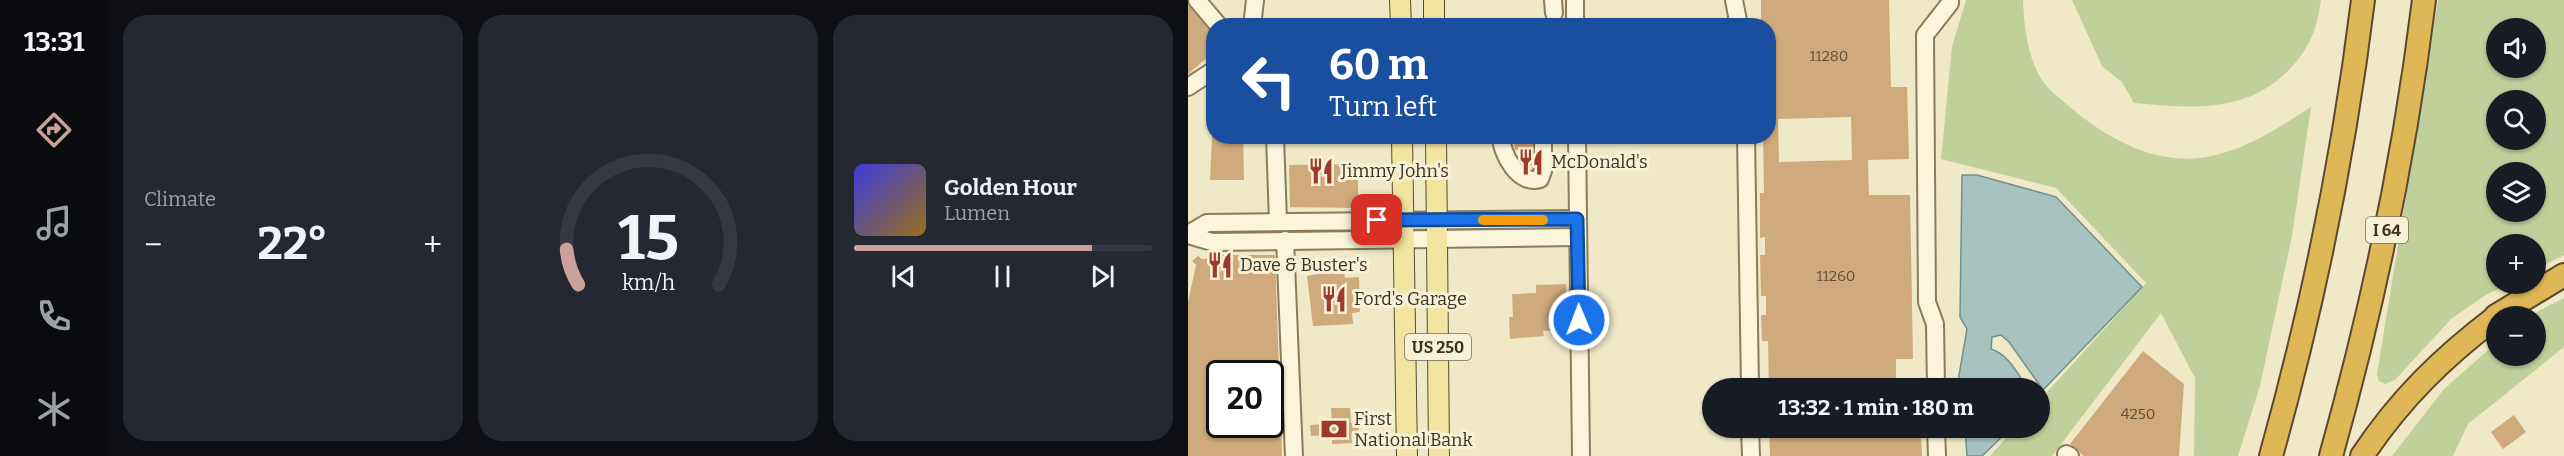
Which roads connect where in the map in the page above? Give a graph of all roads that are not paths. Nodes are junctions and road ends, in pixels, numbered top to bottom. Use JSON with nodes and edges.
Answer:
{"nodes":[{"id":1,"x":1197,"y":0,"type":"edge"},
{"id":2,"x":1255,"y":0,"type":"edge"},
{"id":3,"x":1400,"y":0,"type":"edge"},
{"id":4,"x":1434,"y":0,"type":"edge"},
{"id":5,"x":1575,"y":0,"type":"edge"},
{"id":6,"x":1734,"y":0,"type":"edge"},
{"id":7,"x":1950,"y":0,"type":"edge"},
{"id":8,"x":2363,"y":0,"type":"edge"},
{"id":9,"x":2424,"y":0,"type":"edge"},
{"id":10,"x":1212,"y":18,"type":"edge"},
{"id":11,"x":1253,"y":18,"type":"edge"},
{"id":12,"x":1401,"y":18,"type":"edge"},
{"id":13,"x":1434,"y":18,"type":"edge"},
{"id":14,"x":1575,"y":18,"type":"edge"},
{"id":15,"x":1737,"y":18,"type":"edge"},
{"id":16,"x":1206,"y":75,"type":"edge"},
{"id":17,"x":1188,"y":87,"type":"edge"},
{"id":18,"x":1275,"y":144,"type":"edge"},
{"id":19,"x":1402,"y":144,"type":"edge"},
{"id":20,"x":1436,"y":144,"type":"edge"},
{"id":21,"x":1496,"y":144,"type":"edge"},
{"id":22,"x":1501,"y":144,"type":"edge"},
{"id":23,"x":1542,"y":144,"type":"edge"},
{"id":24,"x":1577,"y":144,"type":"edge"},
{"id":25,"x":1746,"y":144,"type":"edge"},
{"id":26,"x":1534,"y":181,"type":"junction"},
{"id":27,"x":1577,"y":219,"type":"junction"},
{"id":28,"x":1278,"y":222,"type":"junction"},
{"id":29,"x":1404,"y":230,"type":"junction"},
{"id":30,"x":1438,"y":230,"type":"junction"},
{"id":31,"x":1188,"y":234,"type":"edge"},
{"id":32,"x":1578,"y":237,"type":"junction"},
{"id":33,"x":1285,"y":240,"type":"junction"},
{"id":34,"x":2564,"y":276,"type":"edge"},
{"id":35,"x":2514,"y":306,"type":"edge"},
{"id":36,"x":2486,"y":325,"type":"edge"},
{"id":37,"x":1749,"y":378,"type":"edge"},
{"id":38,"x":1936,"y":378,"type":"edge"},
{"id":39,"x":1750,"y":438,"type":"edge"},
{"id":40,"x":1936,"y":438,"type":"edge"},
{"id":41,"x":1294,"y":456,"type":"edge"},
{"id":42,"x":1407,"y":456,"type":"edge"},
{"id":43,"x":1439,"y":456,"type":"edge"},
{"id":44,"x":1581,"y":456,"type":"edge"},
{"id":45,"x":1751,"y":456,"type":"edge"},
{"id":46,"x":1937,"y":456,"type":"edge"},
{"id":47,"x":2271,"y":456,"type":"edge"},
{"id":48,"x":2331,"y":456,"type":"edge"},
{"id":49,"x":2362,"y":456,"type":"edge"}],
"edges":[{"from":1,"to":10,"type":"street"},
{"from":2,"to":11,"type":"street"},
{"from":3,"to":12,"type":"main road"},
{"from":4,"to":13,"type":"main road"},
{"from":5,"to":14,"type":"street"},
{"from":6,"to":15,"type":"street"},
{"from":7,"to":38,"type":"street"},
{"from":8,"to":47,"type":"highway"},
{"from":9,"to":48,"type":"highway","number":"I 64"},
{"from":16,"to":17,"type":"street"},
{"from":18,"to":28,"type":"street"},
{"from":19,"to":29,"type":"main road","number":"US 250"},
{"from":20,"to":30,"type":"main road","number":"US 250"},
{"from":21,"to":26,"type":"street"},
{"from":22,"to":26,"type":"street"},
{"from":23,"to":26,"type":"street"},
{"from":24,"to":27,"type":"street"},
{"from":25,"to":37,"type":"street"},
{"from":27,"to":30,"type":"street"},
{"from":27,"to":32,"type":"street"},
{"from":28,"to":29,"type":"street"},
{"from":28,"to":31,"type":"street"},
{"from":29,"to":30,"type":"street"},
{"from":29,"to":33,"type":"street"},
{"from":29,"to":42,"type":"main road","number":"US 250"},
{"from":30,"to":32,"type":"street"},
{"from":30,"to":43,"type":"main road","number":"US 250"},
{"from":31,"to":33,"type":"street"},
{"from":32,"to":44,"type":"street"},
{"from":33,"to":41,"type":"street"},
{"from":34,"to":35,"type":"highway"},
{"from":36,"to":49,"type":"highway"},
{"from":39,"to":45,"type":"street"},
{"from":40,"to":46,"type":"street"}]}
